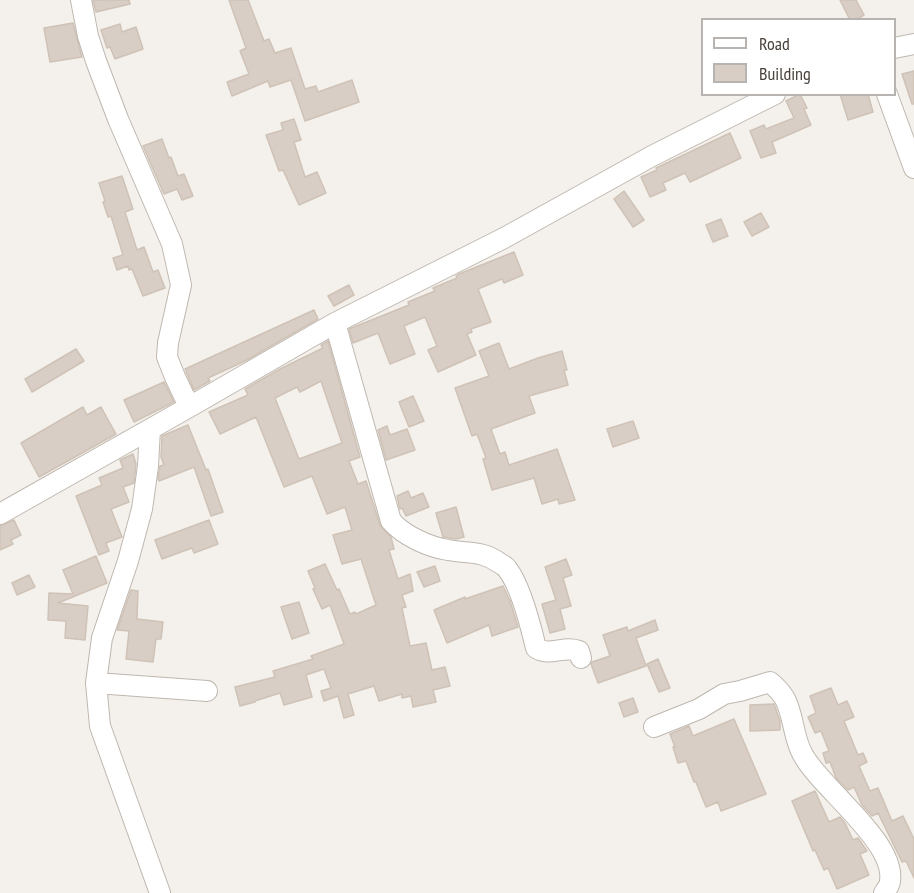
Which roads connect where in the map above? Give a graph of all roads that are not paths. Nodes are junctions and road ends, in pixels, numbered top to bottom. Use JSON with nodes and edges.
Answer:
{"nodes":[{"id":1,"x":81,"y":0,"type":"edge"},
{"id":2,"x":914,"y":44,"type":"edge"},
{"id":3,"x":896,"y":48,"type":"edge"},
{"id":4,"x":771,"y":96,"type":"edge"},
{"id":5,"x":888,"y":96,"type":"edge"},
{"id":6,"x":914,"y":168,"type":"edge"},
{"id":7,"x":334,"y":323,"type":"junction"},
{"id":8,"x":191,"y":406,"type":"junction"},
{"id":9,"x":150,"y":429,"type":"junction"},
{"id":10,"x":0,"y":514,"type":"edge"},
{"id":11,"x":581,"y":657,"type":"dead end"},
{"id":12,"x":96,"y":683,"type":"junction"},
{"id":13,"x":207,"y":692,"type":"dead end"},
{"id":14,"x":654,"y":727,"type":"dead end"},
{"id":15,"x":160,"y":893,"type":"edge"},
{"id":16,"x":884,"y":893,"type":"edge"}],
"edges":[{"from":1,"to":8,"type":"street"},
{"from":2,"to":3,"type":"street"},
{"from":4,"to":7,"type":"street"},
{"from":5,"to":6,"type":"street"},
{"from":7,"to":8,"type":"street"},
{"from":7,"to":11,"type":"street"},
{"from":8,"to":9,"type":"street"},
{"from":9,"to":10,"type":"street"},
{"from":9,"to":12,"type":"street"},
{"from":12,"to":13,"type":"street"},
{"from":12,"to":15,"type":"street"},
{"from":14,"to":16,"type":"street"}]}
